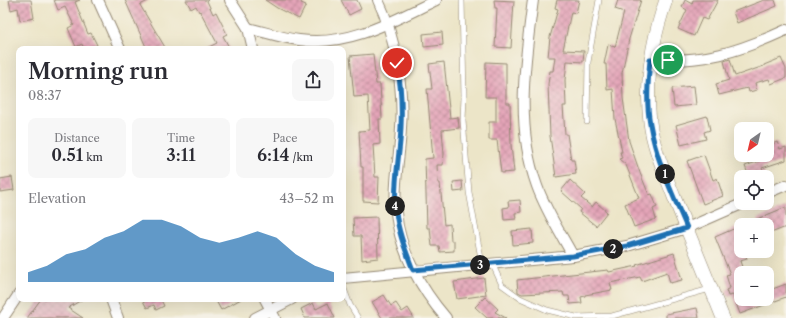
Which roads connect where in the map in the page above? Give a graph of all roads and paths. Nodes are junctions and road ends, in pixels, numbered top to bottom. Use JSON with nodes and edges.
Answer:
{"nodes":[{"id":1,"x":98,"y":0,"type":"edge"},
{"id":2,"x":230,"y":0,"type":"edge"},
{"id":3,"x":378,"y":0,"type":"edge"},
{"id":4,"x":436,"y":0,"type":"edge"},
{"id":5,"x":462,"y":0,"type":"edge"},
{"id":6,"x":533,"y":0,"type":"edge"},
{"id":7,"x":599,"y":0,"type":"edge"},
{"id":8,"x":666,"y":0,"type":"edge"},
{"id":9,"x":387,"y":24,"type":"junction"},
{"id":10,"x":248,"y":28,"type":"junction"},
{"id":11,"x":786,"y":30,"type":"edge"},
{"id":12,"x":119,"y":46,"type":"edge"},
{"id":13,"x":252,"y":46,"type":"edge"},
{"id":14,"x":650,"y":60,"type":"junction"},
{"id":15,"x":587,"y":122,"type":"dead end"},
{"id":16,"x":786,"y":185,"type":"edge"},
{"id":17,"x":774,"y":190,"type":"edge"},
{"id":18,"x":734,"y":207,"type":"edge"},
{"id":19,"x":687,"y":228,"type":"junction"},
{"id":20,"x":573,"y":256,"type":"junction"},
{"id":21,"x":487,"y":264,"type":"junction"},
{"id":22,"x":413,"y":270,"type":"junction"},
{"id":23,"x":346,"y":278,"type":"edge"},
{"id":24,"x":711,"y":288,"type":"junction"},
{"id":25,"x":346,"y":294,"type":"edge"},
{"id":26,"x":16,"y":298,"type":"edge"},
{"id":27,"x":112,"y":302,"type":"edge"},
{"id":28,"x":286,"y":302,"type":"edge"},
{"id":29,"x":272,"y":309,"type":"edge"},
{"id":30,"x":3,"y":318,"type":"edge"},
{"id":31,"x":118,"y":318,"type":"edge"},
{"id":32,"x":255,"y":318,"type":"edge"},
{"id":33,"x":358,"y":318,"type":"edge"},
{"id":34,"x":446,"y":318,"type":"edge"},
{"id":35,"x":723,"y":318,"type":"edge"}],
"edges":[{"from":1,"to":12,"type":"street"},
{"from":2,"to":10,"type":"street"},
{"from":3,"to":9,"type":"street"},
{"from":4,"to":9,"type":"street"},
{"from":5,"to":21,"type":"lane"},
{"from":6,"to":20,"type":"street"},
{"from":7,"to":15,"type":"lane"},
{"from":8,"to":14,"type":"street"},
{"from":9,"to":10,"type":"street"},
{"from":9,"to":22,"type":"street"},
{"from":10,"to":13,"type":"street"},
{"from":11,"to":14,"type":"street"},
{"from":14,"to":19,"type":"street"},
{"from":16,"to":17,"type":"street"},
{"from":18,"to":19,"type":"street"},
{"from":19,"to":20,"type":"street"},
{"from":19,"to":24,"type":"street"},
{"from":20,"to":21,"type":"street"},
{"from":21,"to":22,"type":"street"},
{"from":21,"to":24,"type":"lane"},
{"from":22,"to":23,"type":"street"},
{"from":22,"to":34,"type":"street"},
{"from":24,"to":35,"type":"street"},
{"from":25,"to":33,"type":"lane"},
{"from":26,"to":30,"type":"street"},
{"from":27,"to":31,"type":"street"},
{"from":28,"to":29,"type":"street"},
{"from":29,"to":32,"type":"street"}]}
